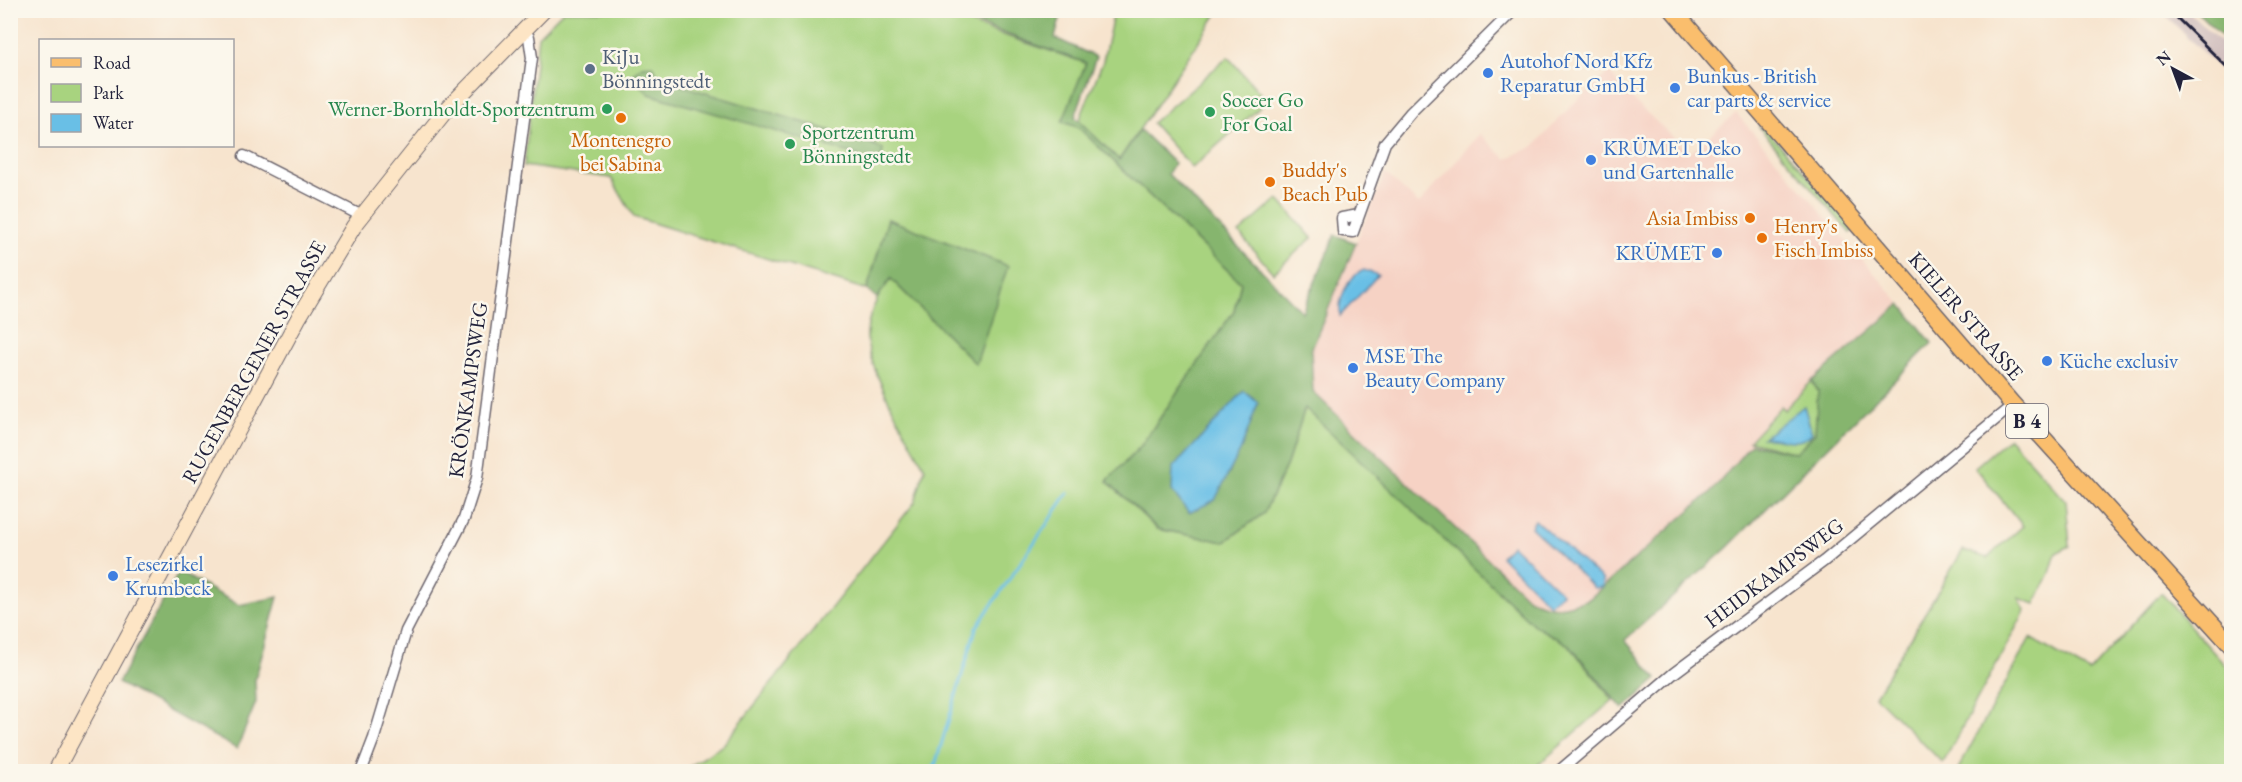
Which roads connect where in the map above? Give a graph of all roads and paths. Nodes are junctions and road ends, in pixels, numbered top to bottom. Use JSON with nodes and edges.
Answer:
{"nodes":[{"id":1,"x":544,"y":10,"type":"edge"},
{"id":2,"x":1514,"y":10,"type":"edge"},
{"id":3,"x":1673,"y":10,"type":"edge"},
{"id":4,"x":524,"y":31,"type":"junction"},
{"id":5,"x":244,"y":156,"type":"dead end"},
{"id":6,"x":1359,"y":215,"type":"dead end"},
{"id":7,"x":362,"y":216,"type":"junction"},
{"id":8,"x":2013,"y":405,"type":"junction"},
{"id":9,"x":2232,"y":646,"type":"edge"},
{"id":10,"x":55,"y":771,"type":"edge"},
{"id":11,"x":361,"y":771,"type":"edge"},
{"id":12,"x":1558,"y":771,"type":"edge"}],
"edges":[{"from":1,"to":4,"type":"main road","name":"RUGENBERGENER STRASSE"},
{"from":2,"to":6,"type":"street"},
{"from":3,"to":8,"type":"main road","name":"KIELER STRASSE","number":"B 4"},
{"from":4,"to":7,"type":"main road","name":"RUGENBERGENER STRASSE"},
{"from":4,"to":11,"type":"street","name":"KRÖNKAMPSWEG"},
{"from":5,"to":7,"type":"street"},
{"from":7,"to":10,"type":"main road","name":"RUGENBERGENER STRASSE"},
{"from":8,"to":9,"type":"main road","name":"KIELER STRASSE","number":"B 4"},
{"from":8,"to":12,"type":"street","name":"HEIDKAMPSWEG"}]}
